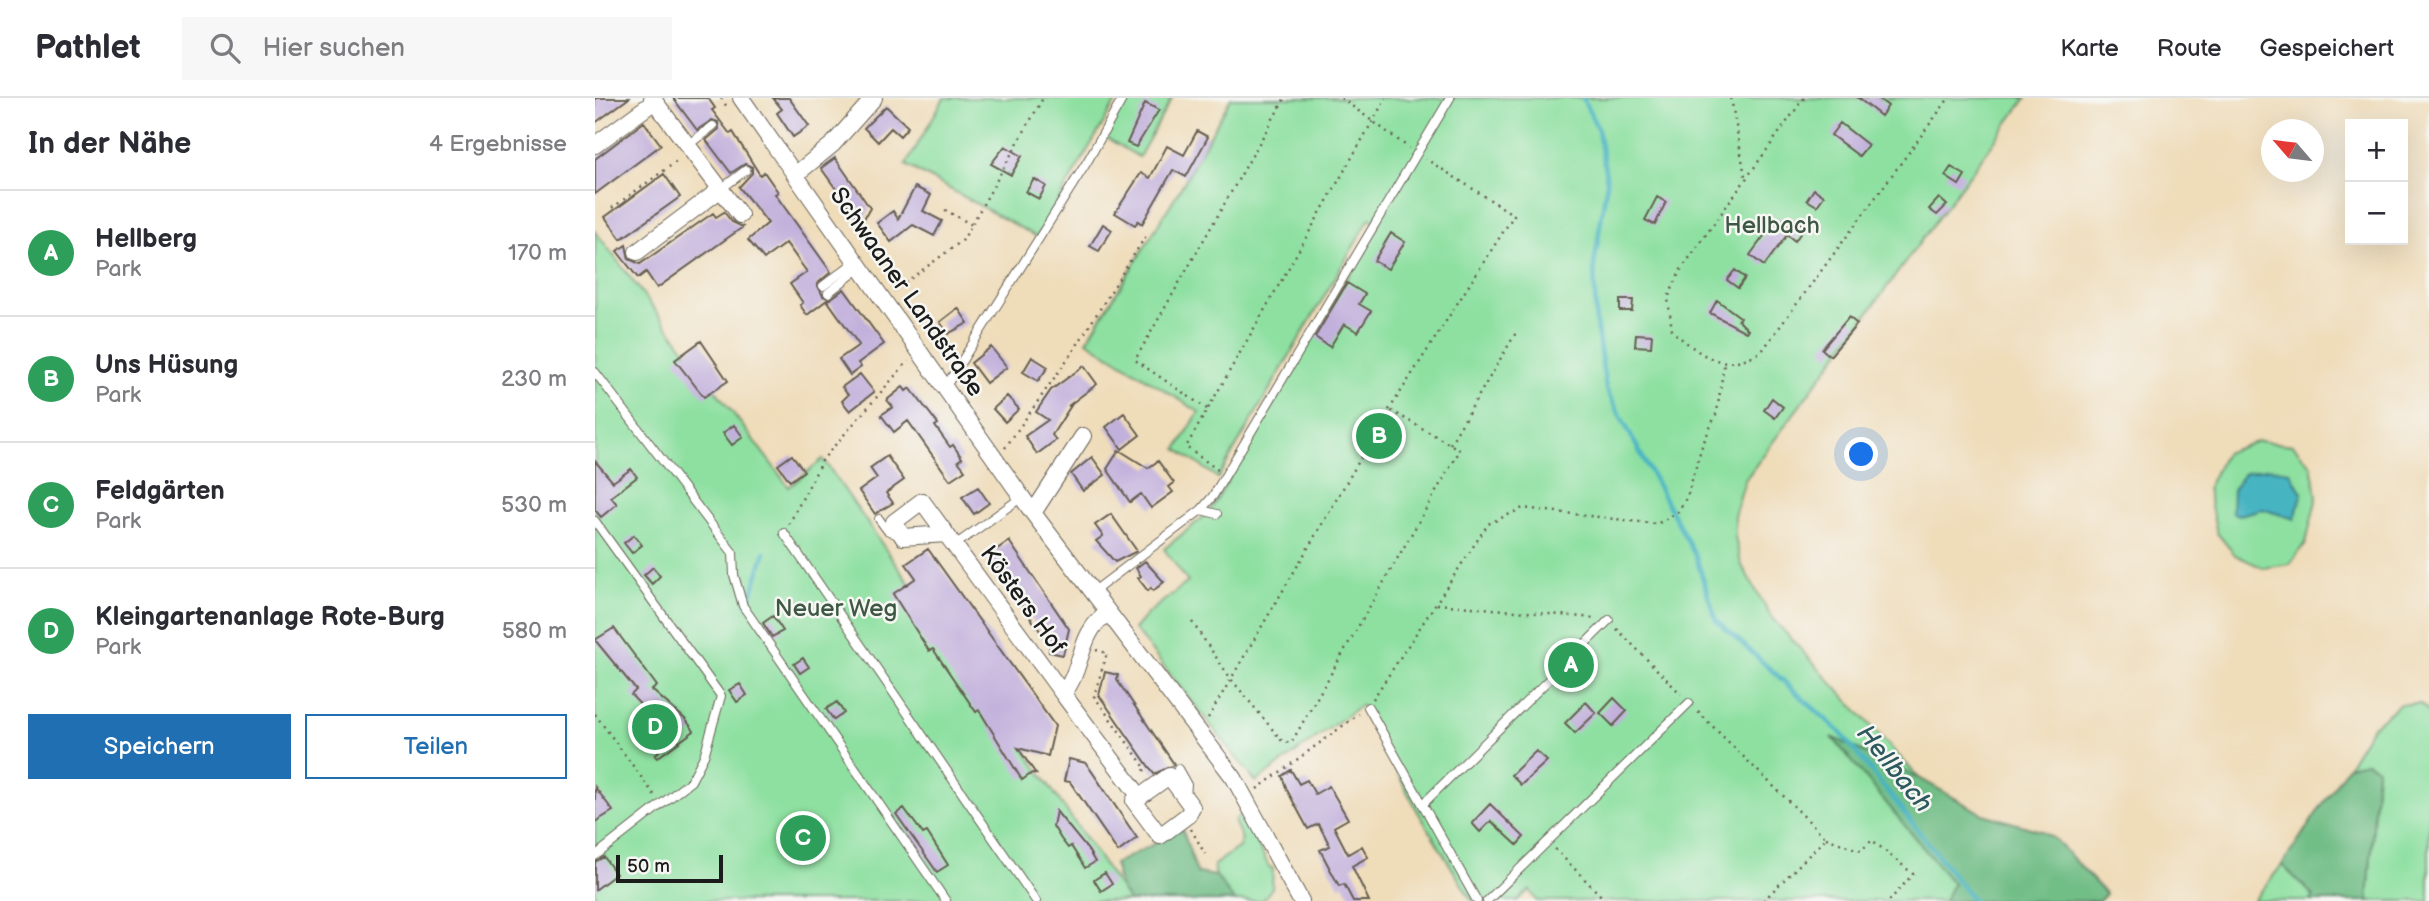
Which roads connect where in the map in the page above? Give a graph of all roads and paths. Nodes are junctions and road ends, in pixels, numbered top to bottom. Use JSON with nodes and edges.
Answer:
{"nodes":[{"id":1,"x":743,"y":98,"type":"edge"},
{"id":2,"x":874,"y":98,"type":"edge"},
{"id":3,"x":1043,"y":98,"type":"edge"},
{"id":4,"x":1123,"y":98,"type":"edge"},
{"id":5,"x":1285,"y":98,"type":"edge"},
{"id":6,"x":1341,"y":98,"type":"edge"},
{"id":7,"x":1385,"y":98,"type":"edge"},
{"id":8,"x":1450,"y":98,"type":"edge"},
{"id":9,"x":1731,"y":98,"type":"edge"},
{"id":10,"x":1804,"y":98,"type":"edge"},
{"id":11,"x":1949,"y":98,"type":"edge"},
{"id":12,"x":655,"y":99,"type":"edge"},
{"id":13,"x":1373,"y":121,"type":"junction"},
{"id":14,"x":713,"y":126,"type":"dead end"},
{"id":15,"x":595,"y":145,"type":"edge"},
{"id":16,"x":690,"y":148,"type":"junction"},
{"id":17,"x":1415,"y":152,"type":"junction"},
{"id":18,"x":746,"y":170,"type":"dead end"},
{"id":19,"x":795,"y":175,"type":"junction"},
{"id":20,"x":1745,"y":176,"type":"junction"},
{"id":21,"x":721,"y":189,"type":"junction"},
{"id":22,"x":612,"y":208,"type":"dead end"},
{"id":23,"x":945,"y":210,"type":"dead end"},
{"id":24,"x":740,"y":215,"type":"dead end"},
{"id":25,"x":974,"y":226,"type":"junction"},
{"id":26,"x":1147,"y":234,"type":"dead end"},
{"id":27,"x":637,"y":252,"type":"dead end"},
{"id":28,"x":858,"y":264,"type":"junction"},
{"id":29,"x":826,"y":289,"type":"dead end"},
{"id":30,"x":883,"y":299,"type":"junction"},
{"id":31,"x":1517,"y":331,"type":"dead end"},
{"id":32,"x":918,"y":348,"type":"junction"},
{"id":33,"x":1724,"y":364,"type":"junction"},
{"id":34,"x":595,"y":372,"type":"edge"},
{"id":35,"x":946,"y":386,"type":"junction"},
{"id":36,"x":1207,"y":409,"type":"junction"},
{"id":37,"x":1389,"y":410,"type":"junction"},
{"id":38,"x":1083,"y":436,"type":"dead end"},
{"id":39,"x":1450,"y":444,"type":"junction"},
{"id":40,"x":995,"y":456,"type":"junction"},
{"id":41,"x":1227,"y":476,"type":"junction"},
{"id":42,"x":1022,"y":497,"type":"junction"},
{"id":43,"x":1201,"y":510,"type":"junction"},
{"id":44,"x":1033,"y":513,"type":"junction"},
{"id":45,"x":1217,"y":514,"type":"dead end"},
{"id":46,"x":879,"y":519,"type":"dead end"},
{"id":47,"x":595,"y":521,"type":"edge"},
{"id":48,"x":784,"y":533,"type":"joint"},
{"id":49,"x":904,"y":537,"type":"junction"},
{"id":50,"x":951,"y":539,"type":"junction"},
{"id":51,"x":1093,"y":593,"type":"junction"},
{"id":52,"x":1437,"y":604,"type":"junction"},
{"id":53,"x":1108,"y":613,"type":"junction"},
{"id":54,"x":1609,"y":620,"type":"junction"},
{"id":55,"x":1192,"y":622,"type":"dead end"},
{"id":56,"x":1083,"y":647,"type":"junction"},
{"id":57,"x":1231,"y":679,"type":"junction"},
{"id":58,"x":1063,"y":694,"type":"junction"},
{"id":59,"x":1689,"y":703,"type":"junction"},
{"id":60,"x":1368,"y":707,"type":"junction"},
{"id":61,"x":595,"y":714,"type":"edge"},
{"id":62,"x":1198,"y":727,"type":"junction"},
{"id":63,"x":1178,"y":769,"type":"dead end"},
{"id":64,"x":1128,"y":782,"type":"junction"},
{"id":65,"x":1254,"y":791,"type":"dead end"},
{"id":66,"x":1139,"y":797,"type":"junction"},
{"id":67,"x":1185,"y":797,"type":"junction"},
{"id":68,"x":1423,"y":804,"type":"junction"},
{"id":69,"x":661,"y":806,"type":"junction"},
{"id":70,"x":1183,"y":817,"type":"junction"},
{"id":71,"x":1826,"y":838,"type":"junction"},
{"id":72,"x":1548,"y":842,"type":"junction"},
{"id":73,"x":1205,"y":854,"type":"dead end"},
{"id":74,"x":595,"y":856,"type":"edge"},
{"id":75,"x":1295,"y":899,"type":"edge"},
{"id":76,"x":946,"y":901,"type":"edge"},
{"id":77,"x":1036,"y":901,"type":"edge"},
{"id":78,"x":1477,"y":901,"type":"edge"},
{"id":79,"x":1487,"y":901,"type":"edge"},
{"id":80,"x":1607,"y":901,"type":"edge"},
{"id":81,"x":1763,"y":901,"type":"edge"},
{"id":82,"x":1889,"y":901,"type":"edge"}],
"edges":[{"from":1,"to":19,"type":"street","name":"Schwaaner Landstraße"},
{"from":2,"to":19,"type":"street"},
{"from":3,"to":25,"type":"path"},
{"from":4,"to":35,"type":"lane"},
{"from":5,"to":36,"type":"path"},
{"from":6,"to":13,"type":"path"},
{"from":7,"to":13,"type":"path"},
{"from":8,"to":17,"type":"lane"},
{"from":9,"to":20,"type":"path"},
{"from":10,"to":20,"type":"path"},
{"from":11,"to":33,"type":"path"},
{"from":12,"to":15,"type":"street"},
{"from":12,"to":16,"type":"street"},
{"from":13,"to":17,"type":"path"},
{"from":13,"to":36,"type":"path"},
{"from":14,"to":16,"type":"lane"},
{"from":16,"to":21,"type":"street"},
{"from":16,"to":22,"type":"path"},
{"from":17,"to":37,"type":"path"},
{"from":17,"to":41,"type":"lane"},
{"from":18,"to":21,"type":"lane"},
{"from":19,"to":28,"type":"street","name":"Schwaaner Landstraße"},
{"from":20,"to":33,"type":"path"},
{"from":21,"to":24,"type":"street"},
{"from":21,"to":27,"type":"street"},
{"from":23,"to":25,"type":"path"},
{"from":25,"to":30,"type":"path"},
{"from":26,"to":40,"type":"path"},
{"from":28,"to":29,"type":"lane"},
{"from":28,"to":30,"type":"street","name":"Schwaaner Landstraße"},
{"from":30,"to":32,"type":"street","name":"Schwaaner Landstraße"},
{"from":31,"to":39,"type":"path"},
{"from":32,"to":35,"type":"street","name":"Schwaaner Landstraße"},
{"from":32,"to":48,"type":"path"},
{"from":33,"to":52,"type":"path"},
{"from":34,"to":76,"type":"lane"},
{"from":35,"to":40,"type":"street","name":"Schwaaner Landstraße"},
{"from":36,"to":41,"type":"path"},
{"from":37,"to":39,"type":"path"},
{"from":37,"to":57,"type":"path"},
{"from":38,"to":44,"type":"street"},
{"from":39,"to":57,"type":"path"},
{"from":40,"to":42,"type":"street","name":"Schwaaner Landstraße"},
{"from":41,"to":43,"type":"lane"},
{"from":42,"to":44,"type":"street","name":"Schwaaner Landstraße"},
{"from":42,"to":50,"type":"lane"},
{"from":43,"to":45,"type":"lane"},
{"from":43,"to":51,"type":"lane"},
{"from":44,"to":51,"type":"street","name":"Schwaaner Landstraße"},
{"from":46,"to":49,"type":"lane"},
{"from":47,"to":69,"type":"lane"},
{"from":48,"to":77,"type":"lane"},
{"from":49,"to":50,"type":"street","name":"Kösters Hof"},
{"from":49,"to":50,"type":"street","name":"Kösters Hof"},
{"from":50,"to":58,"type":"street","name":"Kösters Hof"},
{"from":51,"to":53,"type":"street","name":"Schwaaner Landstraße"},
{"from":52,"to":54,"type":"path"},
{"from":52,"to":60,"type":"path"},
{"from":53,"to":56,"type":"street","name":"Kösters Hof"},
{"from":53,"to":62,"type":"street","name":"Schwaaner Landstraße"},
{"from":54,"to":59,"type":"path"},
{"from":54,"to":68,"type":"lane"},
{"from":55,"to":57,"type":"path"},
{"from":56,"to":58,"type":"street","name":"Kösters Hof"},
{"from":56,"to":64,"type":"path"},
{"from":57,"to":62,"type":"path"},
{"from":58,"to":64,"type":"street","name":"Kösters Hof"},
{"from":59,"to":71,"type":"path"},
{"from":59,"to":72,"type":"lane"},
{"from":60,"to":65,"type":"path"},
{"from":60,"to":68,"type":"lane"},
{"from":61,"to":69,"type":"path"},
{"from":62,"to":75,"type":"street","name":"Schwaaner Landstraße"},
{"from":63,"to":67,"type":"lane"},
{"from":64,"to":66,"type":"street","name":"Kösters Hof"},
{"from":66,"to":67,"type":"street"},
{"from":66,"to":70,"type":"street","name":"Kösters Hof"},
{"from":67,"to":70,"type":"street"},
{"from":68,"to":78,"type":"lane"},
{"from":69,"to":74,"type":"lane"},
{"from":70,"to":73,"type":"path"},
{"from":71,"to":81,"type":"path"},
{"from":71,"to":82,"type":"path"},
{"from":72,"to":79,"type":"lane"},
{"from":72,"to":80,"type":"path"}]}
